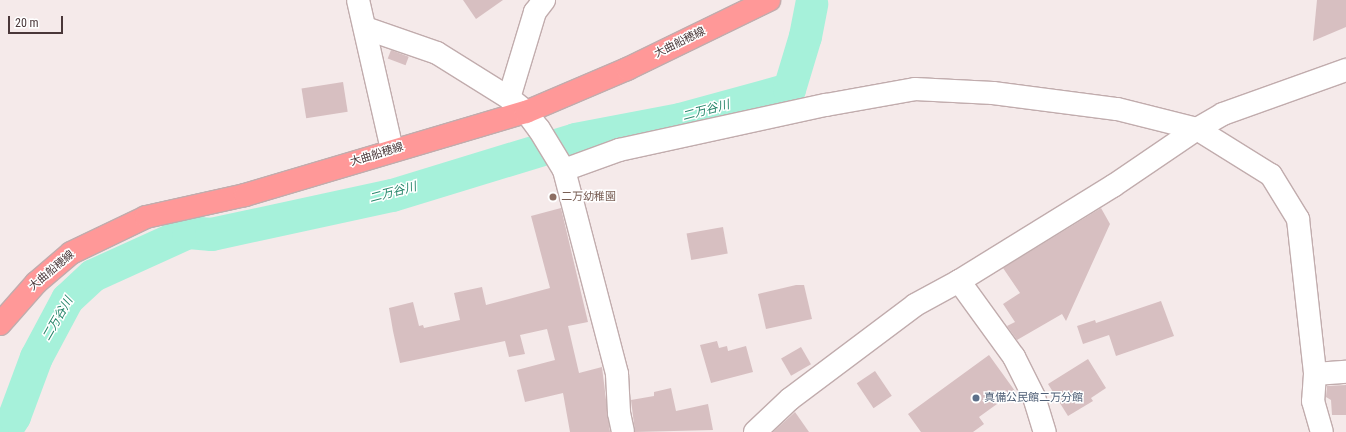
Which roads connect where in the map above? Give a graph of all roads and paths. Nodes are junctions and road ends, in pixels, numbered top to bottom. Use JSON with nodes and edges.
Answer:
{"nodes":[{"id":1,"x":358,"y":0,"type":"edge"},
{"id":2,"x":544,"y":0,"type":"edge"},
{"id":3,"x":769,"y":0,"type":"edge"},
{"id":4,"x":365,"y":28,"type":"junction"},
{"id":5,"x":1346,"y":70,"type":"edge"},
{"id":6,"x":509,"y":98,"type":"junction"},
{"id":7,"x":526,"y":112,"type":"junction"},
{"id":8,"x":1198,"y":129,"type":"junction"},
{"id":9,"x":392,"y":150,"type":"junction"},
{"id":10,"x":564,"y":170,"type":"junction"},
{"id":11,"x":959,"y":282,"type":"junction"},
{"id":12,"x":0,"y":324,"type":"edge"},
{"id":13,"x":1346,"y":372,"type":"edge"},
{"id":14,"x":1315,"y":374,"type":"junction"},
{"id":15,"x":623,"y":432,"type":"edge"},
{"id":16,"x":755,"y":432,"type":"edge"},
{"id":17,"x":1045,"y":432,"type":"edge"},
{"id":18,"x":1322,"y":432,"type":"edge"}],
"edges":[{"from":1,"to":4,"type":"street"},
{"from":2,"to":6,"type":"street"},
{"from":3,"to":7,"type":"main road","name":"大曲船穂線"},
{"from":4,"to":6,"type":"street"},
{"from":4,"to":9,"type":"street"},
{"from":5,"to":8,"type":"street"},
{"from":6,"to":7,"type":"street"},
{"from":7,"to":9,"type":"main road","name":"大曲船穂線"},
{"from":7,"to":10,"type":"street"},
{"from":8,"to":10,"type":"street"},
{"from":8,"to":11,"type":"street"},
{"from":8,"to":14,"type":"street"},
{"from":9,"to":12,"type":"main road","name":"大曲船穂線"},
{"from":10,"to":15,"type":"street"},
{"from":11,"to":16,"type":"street"},
{"from":11,"to":17,"type":"street"},
{"from":13,"to":14,"type":"street"},
{"from":14,"to":18,"type":"street"}]}
